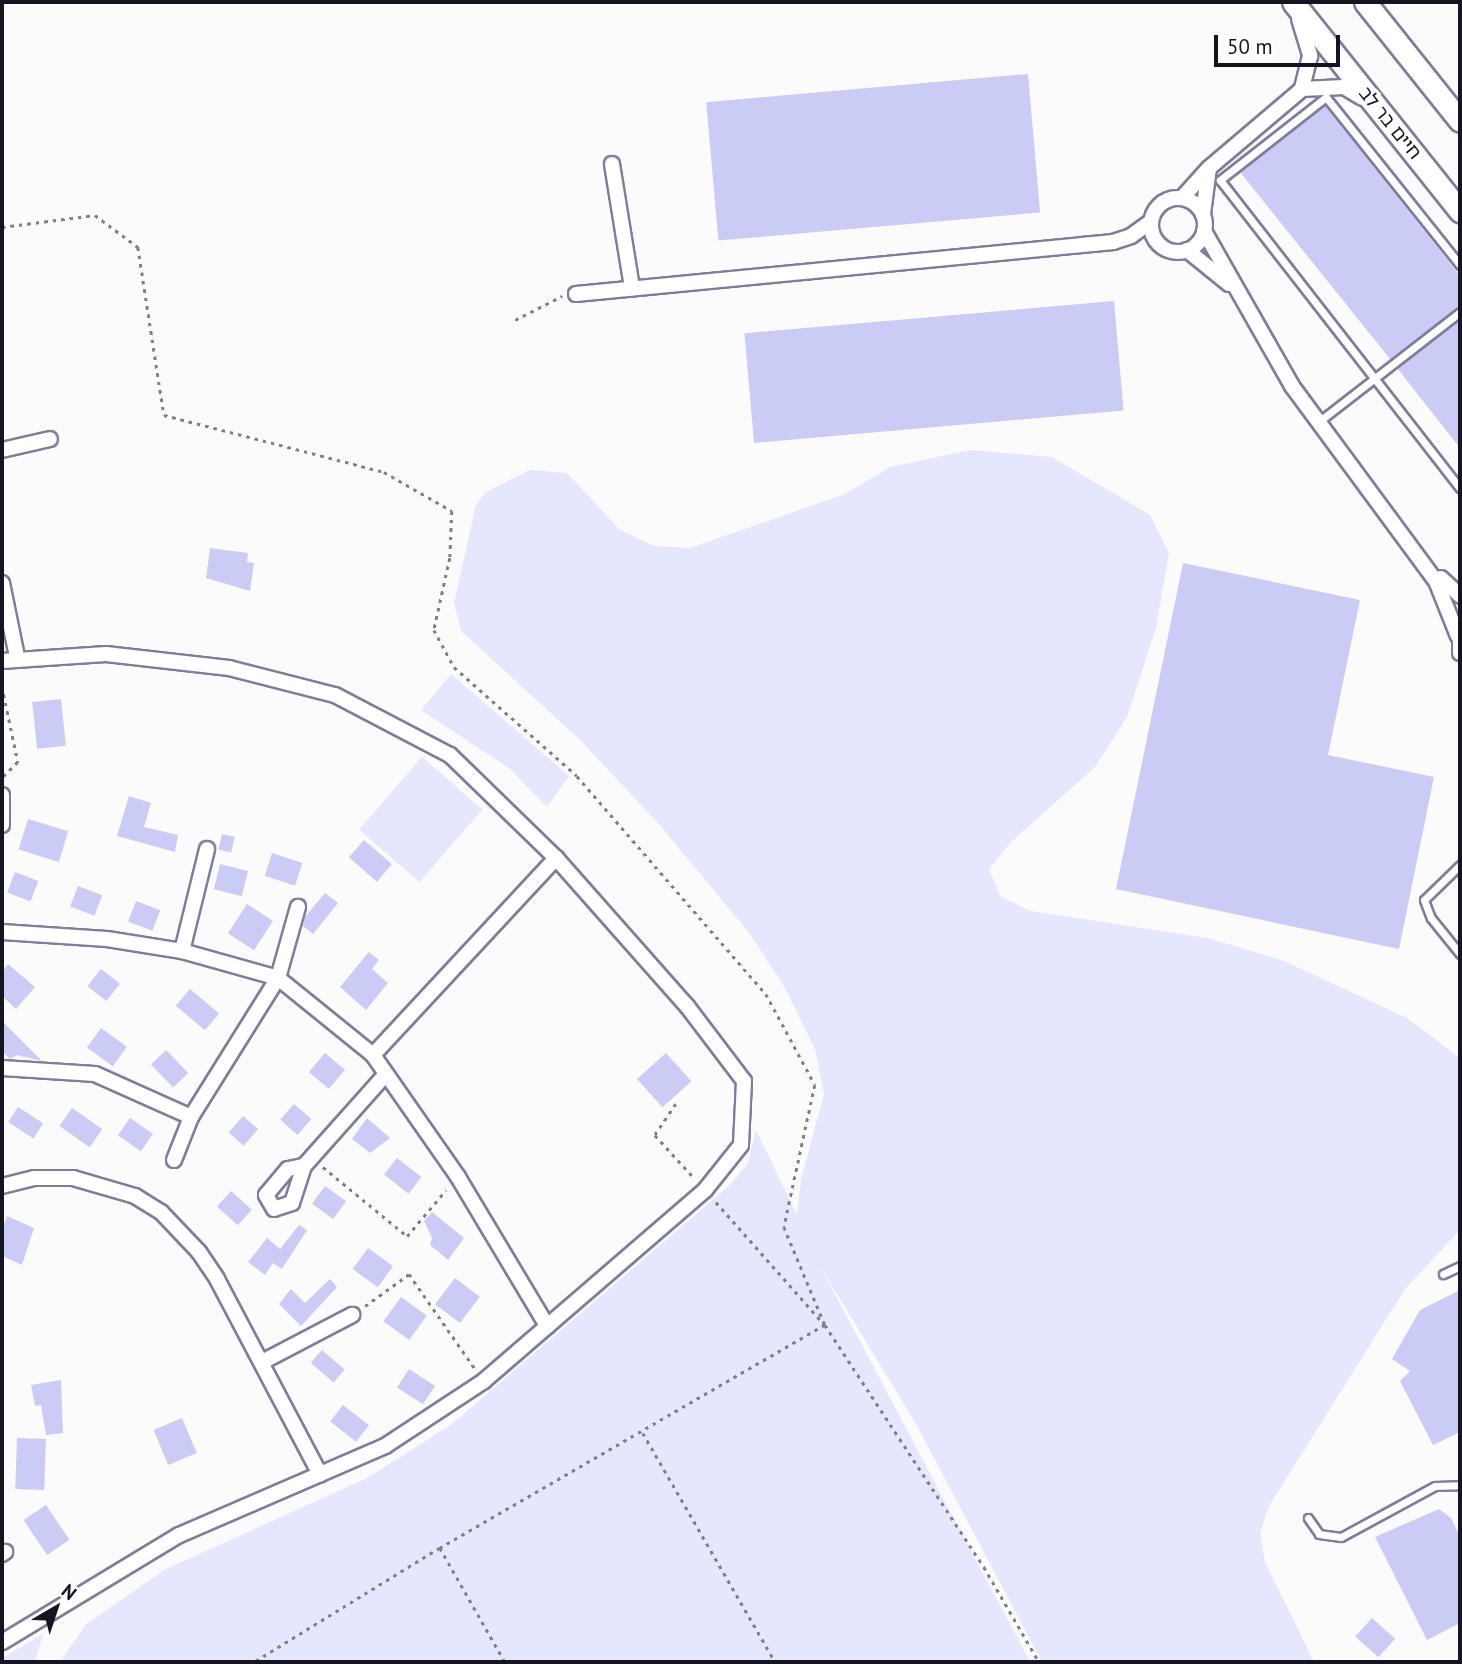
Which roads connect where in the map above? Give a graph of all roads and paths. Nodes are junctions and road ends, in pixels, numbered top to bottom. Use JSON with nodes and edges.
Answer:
{"nodes":[{"id":1,"x":1292,"y":2,"type":"edge"},
{"id":2,"x":1365,"y":2,"type":"edge"},
{"id":3,"x":1302,"y":89,"type":"junction"},
{"id":4,"x":1388,"y":120,"type":"junction"},
{"id":5,"x":1460,"y":121,"type":"edge"},
{"id":6,"x":612,"y":164,"type":"dead end"},
{"id":7,"x":1209,"y":168,"type":"junction"},
{"id":8,"x":1182,"y":198,"type":"junction"},
{"id":9,"x":1460,"y":211,"type":"edge"},
{"id":10,"x":1203,"y":214,"type":"junction"},
{"id":11,"x":1150,"y":222,"type":"junction"},
{"id":12,"x":2,"y":226,"type":"edge"},
{"id":13,"x":1204,"y":231,"type":"junction"},
{"id":14,"x":1131,"y":236,"type":"junction"},
{"id":15,"x":1155,"y":240,"type":"junction"},
{"id":16,"x":1187,"y":250,"type":"junction"},
{"id":17,"x":1460,"y":265,"type":"edge"},
{"id":18,"x":632,"y":288,"type":"junction"},
{"id":19,"x":1235,"y":289,"type":"junction"},
{"id":20,"x":576,"y":294,"type":"joint"},
{"id":21,"x":1460,"y":312,"type":"edge"},
{"id":22,"x":515,"y":320,"type":"dead end"},
{"id":23,"x":1374,"y":378,"type":"junction"},
{"id":24,"x":1317,"y":423,"type":"junction"},
{"id":25,"x":50,"y":439,"type":"dead end"},
{"id":26,"x":2,"y":450,"type":"edge"},
{"id":27,"x":1460,"y":488,"type":"edge"},
{"id":28,"x":1419,"y":556,"type":"junction"},
{"id":29,"x":2,"y":583,"type":"edge"},
{"id":30,"x":1460,"y":596,"type":"edge"},
{"id":31,"x":1459,"y":633,"type":"edge"},
{"id":32,"x":1460,"y":653,"type":"edge"},
{"id":33,"x":17,"y":657,"type":"junction"},
{"id":34,"x":2,"y":661,"type":"edge"},
{"id":35,"x":2,"y":687,"type":"edge"},
{"id":36,"x":2,"y":779,"type":"edge"},
{"id":37,"x":2,"y":795,"type":"edge"},
{"id":38,"x":2,"y":825,"type":"edge"},
{"id":39,"x":207,"y":849,"type":"dead end"},
{"id":40,"x":556,"y":858,"type":"junction"},
{"id":41,"x":1460,"y":865,"type":"edge"},
{"id":42,"x":298,"y":907,"type":"dead end"},
{"id":43,"x":2,"y":932,"type":"edge"},
{"id":44,"x":182,"y":951,"type":"junction"},
{"id":45,"x":1460,"y":954,"type":"edge"},
{"id":46,"x":278,"y":978,"type":"junction"},
{"id":47,"x":373,"y":1055,"type":"junction"},
{"id":48,"x":2,"y":1068,"type":"edge"},
{"id":49,"x":386,"y":1074,"type":"junction"},
{"id":50,"x":676,"y":1104,"type":"dead end"},
{"id":51,"x":191,"y":1117,"type":"junction"},
{"id":52,"x":174,"y":1160,"type":"dead end"},
{"id":53,"x":308,"y":1162,"type":"joint"},
{"id":54,"x":458,"y":1177,"type":"junction"},
{"id":55,"x":2,"y":1185,"type":"edge"},
{"id":56,"x":705,"y":1190,"type":"junction"},
{"id":57,"x":1460,"y":1266,"type":"edge"},
{"id":58,"x":1443,"y":1274,"type":"dead end"},
{"id":59,"x":352,"y":1315,"type":"joint"},
{"id":60,"x":825,"y":1325,"type":"junction"},
{"id":61,"x":547,"y":1326,"type":"junction"},
{"id":62,"x":262,"y":1362,"type":"junction"},
{"id":63,"x":484,"y":1381,"type":"junction"},
{"id":64,"x":643,"y":1433,"type":"junction"},
{"id":65,"x":320,"y":1474,"type":"junction"},
{"id":66,"x":1460,"y":1485,"type":"edge"},
{"id":67,"x":1308,"y":1518,"type":"dead end"},
{"id":68,"x":440,"y":1548,"type":"junction"},
{"id":69,"x":2,"y":1642,"type":"edge"},
{"id":70,"x":255,"y":1662,"type":"edge"},
{"id":71,"x":505,"y":1662,"type":"edge"},
{"id":72,"x":775,"y":1662,"type":"edge"},
{"id":73,"x":1039,"y":1662,"type":"edge"}],
"edges":[{"from":1,"to":3,"type":"street"},
{"from":1,"to":4,"type":"main road","name":"חיים בר לב"},
{"from":2,"to":5,"type":"main road"},
{"from":3,"to":4,"type":"street"},
{"from":3,"to":7,"type":"street"},
{"from":4,"to":9,"type":"main road","name":"חיים בר לב"},
{"from":6,"to":18,"type":"street"},
{"from":7,"to":8,"type":"street"},
{"from":7,"to":10,"type":"street"},
{"from":8,"to":10,"type":"street"},
{"from":8,"to":11,"type":"street"},
{"from":10,"to":13,"type":"street"},
{"from":11,"to":14,"type":"street"},
{"from":11,"to":15,"type":"street"},
{"from":12,"to":60,"type":"path"},
{"from":13,"to":16,"type":"street"},
{"from":13,"to":19,"type":"street"},
{"from":14,"to":15,"type":"street"},
{"from":14,"to":18,"type":"street"},
{"from":15,"to":16,"type":"street"},
{"from":16,"to":19,"type":"street"},
{"from":17,"to":23,"type":"lane"},
{"from":18,"to":20,"type":"street"},
{"from":19,"to":24,"type":"street"},
{"from":20,"to":22,"type":"path"},
{"from":21,"to":23,"type":"lane"},
{"from":23,"to":24,"type":"lane"},
{"from":23,"to":27,"type":"lane"},
{"from":24,"to":28,"type":"street"},
{"from":25,"to":26,"type":"street"},
{"from":28,"to":30,"type":"street"},
{"from":28,"to":31,"type":"street"},
{"from":29,"to":33,"type":"street"},
{"from":31,"to":32,"type":"street"},
{"from":33,"to":34,"type":"street"},
{"from":33,"to":40,"type":"street"},
{"from":35,"to":36,"type":"path"},
{"from":37,"to":38,"type":"street"},
{"from":39,"to":44,"type":"street"},
{"from":40,"to":47,"type":"street"},
{"from":40,"to":56,"type":"street"},
{"from":41,"to":45,"type":"lane"},
{"from":42,"to":46,"type":"street"},
{"from":43,"to":44,"type":"street"},
{"from":44,"to":46,"type":"street"},
{"from":46,"to":47,"type":"street"},
{"from":46,"to":51,"type":"street"},
{"from":47,"to":49,"type":"street"},
{"from":48,"to":51,"type":"street"},
{"from":49,"to":53,"type":"street"},
{"from":49,"to":54,"type":"street"},
{"from":50,"to":56,"type":"path"},
{"from":51,"to":52,"type":"street"},
{"from":53,"to":54,"type":"path"},
{"from":54,"to":61,"type":"street"},
{"from":55,"to":62,"type":"street"},
{"from":56,"to":60,"type":"path"},
{"from":56,"to":61,"type":"street"},
{"from":57,"to":58,"type":"lane"},
{"from":59,"to":62,"type":"street"},
{"from":59,"to":63,"type":"path"},
{"from":60,"to":64,"type":"path"},
{"from":60,"to":73,"type":"path"},
{"from":61,"to":63,"type":"street"},
{"from":62,"to":65,"type":"street"},
{"from":63,"to":65,"type":"street"},
{"from":64,"to":68,"type":"path"},
{"from":64,"to":72,"type":"path"},
{"from":65,"to":69,"type":"street"},
{"from":66,"to":67,"type":"lane"},
{"from":68,"to":70,"type":"path"},
{"from":68,"to":71,"type":"path"}]}
